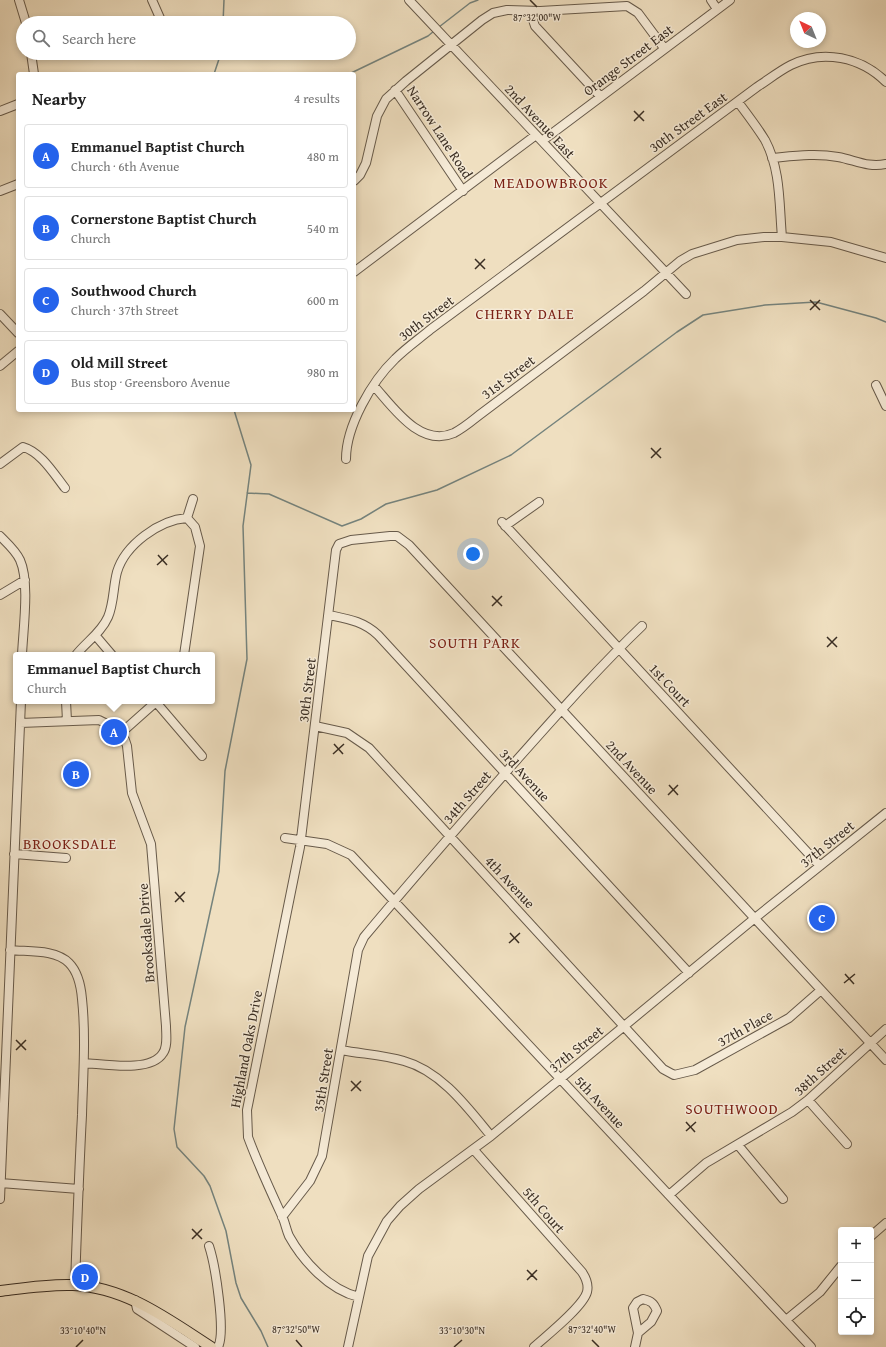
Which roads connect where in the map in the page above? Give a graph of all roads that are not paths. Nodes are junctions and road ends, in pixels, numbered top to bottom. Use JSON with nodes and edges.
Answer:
{"nodes":[{"id":1,"x":20,"y":0,"type":"edge"},
{"id":2,"x":152,"y":0,"type":"edge"},
{"id":3,"x":409,"y":0,"type":"edge"},
{"id":4,"x":711,"y":0,"type":"edge"},
{"id":5,"x":730,"y":0,"type":"edge"},
{"id":6,"x":717,"y":9,"type":"junction"},
{"id":7,"x":530,"y":11,"type":"junction"},
{"id":8,"x":24,"y":16,"type":"edge"},
{"id":9,"x":159,"y":16,"type":"edge"},
{"id":10,"x":451,"y":45,"type":"junction"},
{"id":11,"x":664,"y":48,"type":"junction"},
{"id":12,"x":32,"y":60,"type":"edge"},
{"id":13,"x":34,"y":72,"type":"edge"},
{"id":14,"x":886,"y":82,"type":"edge"},
{"id":15,"x":395,"y":90,"type":"junction"},
{"id":16,"x":600,"y":96,"type":"junction"},
{"id":17,"x":738,"y":102,"type":"junction"},
{"id":18,"x":16,"y":105,"type":"edge"},
{"id":19,"x":0,"y":111,"type":"edge"},
{"id":20,"x":539,"y":138,"type":"junction"},
{"id":21,"x":772,"y":158,"type":"junction"},
{"id":22,"x":886,"y":164,"type":"edge"},
{"id":23,"x":356,"y":179,"type":"edge"},
{"id":24,"x":16,"y":185,"type":"edge"},
{"id":25,"x":0,"y":191,"type":"edge"},
{"id":26,"x":463,"y":191,"type":"junction"},
{"id":27,"x":601,"y":203,"type":"junction"},
{"id":28,"x":565,"y":230,"type":"joint"},
{"id":29,"x":782,"y":237,"type":"junction"},
{"id":30,"x":886,"y":258,"type":"edge"},
{"id":31,"x":356,"y":271,"type":"edge"},
{"id":32,"x":666,"y":273,"type":"junction"},
{"id":33,"x":686,"y":294,"type":"dead end"},
{"id":34,"x":0,"y":314,"type":"edge"},
{"id":35,"x":16,"y":331,"type":"edge"},
{"id":36,"x":16,"y":353,"type":"edge"},
{"id":37,"x":0,"y":366,"type":"edge"},
{"id":38,"x":876,"y":385,"type":"dead end"},
{"id":39,"x":374,"y":386,"type":"junction"},
{"id":40,"x":886,"y":406,"type":"edge"},
{"id":41,"x":346,"y":459,"type":"dead end"},
{"id":42,"x":0,"y":464,"type":"edge"},
{"id":43,"x":65,"y":488,"type":"dead end"},
{"id":44,"x":193,"y":499,"type":"dead end"},
{"id":45,"x":539,"y":502,"type":"dead end"},
{"id":46,"x":187,"y":518,"type":"junction"},
{"id":47,"x":0,"y":536,"type":"edge"},
{"id":48,"x":339,"y":544,"type":"joint"},
{"id":49,"x":24,"y":580,"type":"junction"},
{"id":50,"x":0,"y":596,"type":"edge"},
{"id":51,"x":329,"y":615,"type":"junction"},
{"id":52,"x":642,"y":626,"type":"dead end"},
{"id":53,"x":95,"y":635,"type":"junction"},
{"id":54,"x":618,"y":648,"type":"junction"},
{"id":55,"x":22,"y":652,"type":"edge"},
{"id":56,"x":79,"y":652,"type":"edge"},
{"id":57,"x":109,"y":652,"type":"edge"},
{"id":58,"x":184,"y":652,"type":"edge"},
{"id":59,"x":21,"y":704,"type":"edge"},
{"id":60,"x":66,"y":704,"type":"edge"},
{"id":61,"x":153,"y":704,"type":"edge"},
{"id":62,"x":159,"y":704,"type":"edge"},
{"id":63,"x":561,"y":710,"type":"junction"},
{"id":64,"x":67,"y":721,"type":"junction"},
{"id":65,"x":20,"y":723,"type":"junction"},
{"id":66,"x":316,"y":726,"type":"junction"},
{"id":67,"x":121,"y":733,"type":"junction"},
{"id":68,"x":202,"y":756,"type":"dead end"},
{"id":69,"x":506,"y":773,"type":"junction"},
{"id":70,"x":886,"y":813,"type":"edge"},
{"id":71,"x":450,"y":836,"type":"junction"},
{"id":72,"x":285,"y":838,"type":"dead end"},
{"id":73,"x":301,"y":839,"type":"junction"},
{"id":74,"x":14,"y":854,"type":"junction"},
{"id":75,"x":66,"y":858,"type":"dead end"},
{"id":76,"x":820,"y":866,"type":"junction"},
{"id":77,"x":394,"y":901,"type":"junction"},
{"id":78,"x":755,"y":918,"type":"junction"},
{"id":79,"x":364,"y":937,"type":"joint"},
{"id":80,"x":10,"y":950,"type":"junction"},
{"id":81,"x":689,"y":973,"type":"junction"},
{"id":82,"x":821,"y":990,"type":"junction"},
{"id":83,"x":624,"y":1026,"type":"junction"},
{"id":84,"x":886,"y":1029,"type":"edge"},
{"id":85,"x":870,"y":1043,"type":"junction"},
{"id":86,"x":341,"y":1050,"type":"junction"},
{"id":87,"x":886,"y":1060,"type":"edge"},
{"id":88,"x":84,"y":1063,"type":"junction"},
{"id":89,"x":674,"y":1075,"type":"joint"},
{"id":90,"x":560,"y":1078,"type":"junction"},
{"id":91,"x":808,"y":1100,"type":"junction"},
{"id":92,"x":491,"y":1136,"type":"junction"},
{"id":93,"x":846,"y":1144,"type":"dead end"},
{"id":94,"x":738,"y":1145,"type":"junction"},
{"id":95,"x":474,"y":1150,"type":"junction"},
{"id":96,"x":0,"y":1183,"type":"edge"},
{"id":97,"x":79,"y":1189,"type":"junction"},
{"id":98,"x":669,"y":1195,"type":"junction"},
{"id":99,"x":783,"y":1199,"type":"dead end"},
{"id":100,"x":0,"y":1200,"type":"edge"},
{"id":101,"x":282,"y":1217,"type":"junction"},
{"id":102,"x":886,"y":1224,"type":"edge"},
{"id":103,"x":874,"y":1234,"type":"edge"},
{"id":104,"x":209,"y":1246,"type":"dead end"},
{"id":105,"x":838,"y":1270,"type":"edge"},
{"id":106,"x":75,"y":1285,"type":"junction"},
{"id":107,"x":0,"y":1291,"type":"edge"},
{"id":108,"x":359,"y":1297,"type":"junction"},
{"id":109,"x":135,"y":1300,"type":"junction"},
{"id":110,"x":786,"y":1320,"type":"junction"},
{"id":111,"x":638,"y":1333,"type":"dead end"},
{"id":112,"x":195,"y":1347,"type":"edge"},
{"id":113,"x":211,"y":1347,"type":"edge"},
{"id":114,"x":218,"y":1347,"type":"edge"},
{"id":115,"x":348,"y":1347,"type":"edge"},
{"id":116,"x":534,"y":1347,"type":"edge"},
{"id":117,"x":635,"y":1347,"type":"edge"},
{"id":118,"x":811,"y":1347,"type":"edge"}],
"edges":[{"from":1,"to":8,"type":"street"},
{"from":2,"to":9,"type":"street"},
{"from":3,"to":10,"type":"street","name":"2nd Avenue East"},
{"from":4,"to":6,"type":"street"},
{"from":5,"to":6,"type":"street","name":"Orange Street East"},
{"from":6,"to":11,"type":"street","name":"Orange Street East"},
{"from":7,"to":10,"type":"street","name":"Narrow Lane Road"},
{"from":7,"to":11,"type":"street","name":"Narrow Lane Road"},
{"from":7,"to":16,"type":"street"},
{"from":10,"to":15,"type":"street","name":"Narrow Lane Road"},
{"from":10,"to":20,"type":"street","name":"2nd Avenue East"},
{"from":11,"to":16,"type":"street","name":"Orange Street East"},
{"from":12,"to":13,"type":"street"},
{"from":14,"to":17,"type":"street","name":"30th Street East"},
{"from":15,"to":23,"type":"street"},
{"from":15,"to":26,"type":"street","name":"Narrow Lane Road"},
{"from":16,"to":20,"type":"street","name":"Orange Street East"},
{"from":17,"to":21,"type":"street"},
{"from":17,"to":27,"type":"street","name":"30th Street East"},
{"from":18,"to":19,"type":"street"},
{"from":20,"to":26,"type":"street","name":"Orange Street East"},
{"from":20,"to":27,"type":"street","name":"2nd Avenue East"},
{"from":21,"to":22,"type":"street"},
{"from":21,"to":29,"type":"street"},
{"from":24,"to":25,"type":"street"},
{"from":26,"to":31,"type":"street","name":"Orange Street East"},
{"from":27,"to":28,"type":"street","name":"30th Street East"},
{"from":27,"to":32,"type":"street","name":"2nd Avenue East"},
{"from":28,"to":39,"type":"street","name":"30th Street"},
{"from":29,"to":30,"type":"street","name":"31st Street"},
{"from":29,"to":32,"type":"street","name":"31st Street"},
{"from":32,"to":33,"type":"street","name":"2nd Avenue East"},
{"from":32,"to":39,"type":"street","name":"31st Street"},
{"from":34,"to":35,"type":"street"},
{"from":36,"to":37,"type":"street"},
{"from":38,"to":40,"type":"street"},
{"from":39,"to":41,"type":"street","name":"30th Street"},
{"from":42,"to":43,"type":"street"},
{"from":44,"to":46,"type":"street"},
{"from":45,"to":54,"type":"street","name":"1st Court"},
{"from":46,"to":53,"type":"street"},
{"from":46,"to":58,"type":"street"},
{"from":47,"to":49,"type":"street"},
{"from":48,"to":51,"type":"street","name":"30th Street"},
{"from":48,"to":63,"type":"street","name":"2nd Avenue"},
{"from":49,"to":50,"type":"street"},
{"from":49,"to":55,"type":"street"},
{"from":51,"to":66,"type":"street","name":"30th Street"},
{"from":51,"to":69,"type":"street","name":"3rd Avenue"},
{"from":52,"to":54,"type":"street","name":"34th Street"},
{"from":53,"to":56,"type":"street"},
{"from":53,"to":57,"type":"street"},
{"from":54,"to":63,"type":"street","name":"34th Street"},
{"from":54,"to":76,"type":"street","name":"1st Court"},
{"from":59,"to":65,"type":"street"},
{"from":60,"to":64,"type":"street"},
{"from":61,"to":67,"type":"street"},
{"from":62,"to":68,"type":"street"},
{"from":63,"to":69,"type":"street","name":"34th Street"},
{"from":63,"to":78,"type":"street","name":"2nd Avenue"},
{"from":64,"to":65,"type":"street"},
{"from":64,"to":67,"type":"street"},
{"from":65,"to":74,"type":"street"},
{"from":66,"to":71,"type":"street","name":"4th Avenue"},
{"from":66,"to":73,"type":"street","name":"30th Street"},
{"from":67,"to":88,"type":"street","name":"Brooksdale Drive"},
{"from":69,"to":71,"type":"street","name":"34th Street"},
{"from":69,"to":81,"type":"street","name":"3rd Avenue"},
{"from":70,"to":76,"type":"street","name":"37th Street"},
{"from":71,"to":77,"type":"street","name":"34th Street"},
{"from":71,"to":83,"type":"street","name":"4th Avenue"},
{"from":72,"to":73,"type":"street","name":"5th Avenue"},
{"from":73,"to":77,"type":"street","name":"5th Avenue"},
{"from":73,"to":101,"type":"street","name":"Highland Oaks Drive"},
{"from":74,"to":75,"type":"street"},
{"from":74,"to":80,"type":"street"},
{"from":76,"to":78,"type":"street","name":"37th Street"},
{"from":77,"to":79,"type":"street","name":"34th Street"},
{"from":77,"to":90,"type":"street","name":"5th Avenue"},
{"from":78,"to":81,"type":"street","name":"37th Street"},
{"from":78,"to":82,"type":"street","name":"2nd Avenue"},
{"from":79,"to":86,"type":"street","name":"35th Street"},
{"from":80,"to":88,"type":"street"},
{"from":80,"to":96,"type":"street"},
{"from":81,"to":83,"type":"street","name":"37th Street"},
{"from":82,"to":85,"type":"street","name":"2nd Avenue"},
{"from":82,"to":89,"type":"street","name":"37th Place"},
{"from":83,"to":89,"type":"street","name":"4th Avenue"},
{"from":83,"to":90,"type":"street","name":"37th Street"},
{"from":84,"to":85,"type":"street","name":"38th Street"},
{"from":85,"to":87,"type":"street","name":"2nd Avenue"},
{"from":85,"to":91,"type":"street","name":"38th Street"},
{"from":86,"to":92,"type":"street"},
{"from":86,"to":101,"type":"street","name":"35th Street"},
{"from":88,"to":97,"type":"street"},
{"from":90,"to":92,"type":"street","name":"37th Street"},
{"from":90,"to":98,"type":"street","name":"5th Avenue"},
{"from":91,"to":93,"type":"street"},
{"from":91,"to":94,"type":"street","name":"38th Street"},
{"from":92,"to":95,"type":"street","name":"37th Street"},
{"from":94,"to":98,"type":"street","name":"38th Street"},
{"from":94,"to":99,"type":"street"},
{"from":95,"to":108,"type":"street","name":"37th Street"},
{"from":95,"to":116,"type":"street","name":"5th Court"},
{"from":96,"to":97,"type":"street"},
{"from":96,"to":100,"type":"street"},
{"from":97,"to":106,"type":"street"},
{"from":98,"to":110,"type":"street","name":"5th Avenue"},
{"from":101,"to":108,"type":"street","name":"Highland Oaks Drive"},
{"from":102,"to":103,"type":"street"},
{"from":104,"to":114,"type":"street"},
{"from":105,"to":110,"type":"street"},
{"from":106,"to":107,"type":"main road"},
{"from":106,"to":109,"type":"main road"},
{"from":108,"to":115,"type":"street","name":"37th Street"},
{"from":109,"to":112,"type":"street"},
{"from":109,"to":113,"type":"main road"},
{"from":110,"to":118,"type":"street","name":"5th Avenue"},
{"from":111,"to":117,"type":"street"}]}
